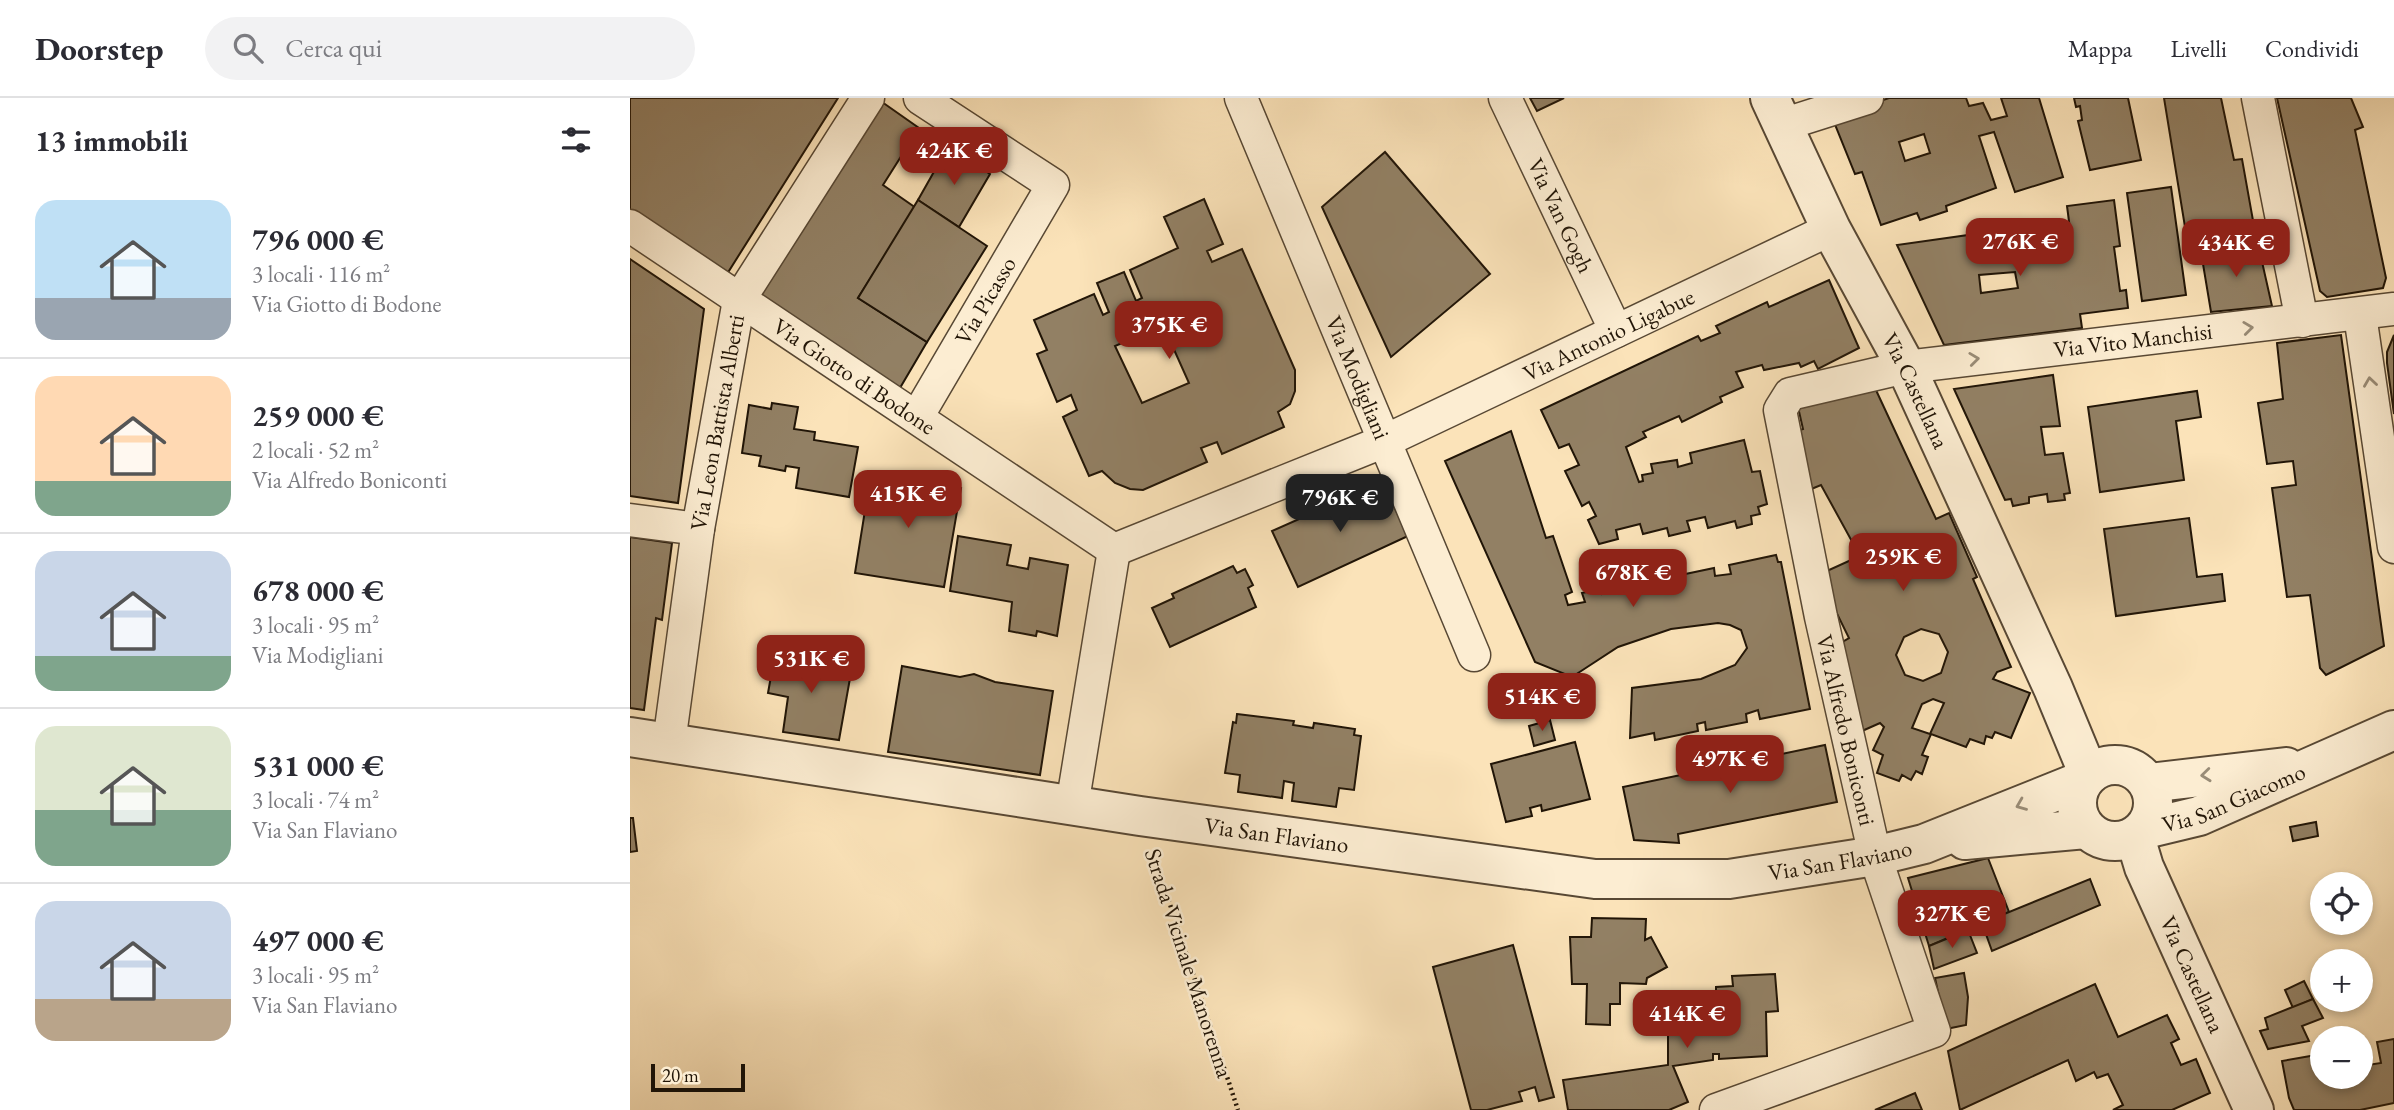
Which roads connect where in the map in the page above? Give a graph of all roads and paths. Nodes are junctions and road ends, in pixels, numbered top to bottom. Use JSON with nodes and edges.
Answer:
{"nodes":[{"id":1,"x":868,"y":98,"type":"edge"},
{"id":2,"x":920,"y":98,"type":"edge"},
{"id":3,"x":1241,"y":98,"type":"edge"},
{"id":4,"x":1505,"y":98,"type":"edge"},
{"id":5,"x":1867,"y":98,"type":"edge"},
{"id":6,"x":2258,"y":98,"type":"edge"},
{"id":7,"x":1776,"y":111,"type":"edge"},
{"id":8,"x":630,"y":226,"type":"edge"},
{"id":9,"x":1830,"y":229,"type":"junction"},
{"id":10,"x":739,"y":300,"type":"junction"},
{"id":11,"x":2394,"y":309,"type":"edge"},
{"id":12,"x":2360,"y":314,"type":"junction"},
{"id":13,"x":2302,"y":321,"type":"junction"},
{"id":14,"x":1616,"y":331,"type":"junction"},
{"id":15,"x":1906,"y":367,"type":"junction"},
{"id":16,"x":917,"y":417,"type":"junction"},
{"id":17,"x":1385,"y":441,"type":"junction"},
{"id":18,"x":630,"y":520,"type":"edge"},
{"id":19,"x":698,"y":529,"type":"junction"},
{"id":20,"x":2394,"y":547,"type":"edge"},
{"id":21,"x":1114,"y":550,"type":"junction"},
{"id":22,"x":1474,"y":655,"type":"dead end"},
{"id":23,"x":2394,"y":730,"type":"edge"},
{"id":24,"x":630,"y":737,"type":"edge"},
{"id":25,"x":669,"y":743,"type":"junction"},
{"id":26,"x":2323,"y":763,"type":"junction"},
{"id":27,"x":2110,"y":776,"type":"junction"},
{"id":28,"x":1072,"y":806,"type":"junction"},
{"id":29,"x":1140,"y":816,"type":"junction"},
{"id":30,"x":2086,"y":829,"type":"junction"},
{"id":31,"x":2140,"y":833,"type":"junction"},
{"id":32,"x":1924,"y":844,"type":"junction"},
{"id":33,"x":1875,"y":856,"type":"junction"},
{"id":34,"x":1238,"y":1110,"type":"edge"},
{"id":35,"x":1716,"y":1110,"type":"edge"},
{"id":36,"x":2254,"y":1110,"type":"edge"}],
"edges":[{"from":1,"to":10,"type":"street","name":"Via Leon Battista Alberti"},
{"from":2,"to":16,"type":"street","name":"Via Picasso"},
{"from":3,"to":17,"type":"street","name":"Via Modigliani"},
{"from":4,"to":14,"type":"street","name":"Via Van Gogh"},
{"from":5,"to":7,"type":"street"},
{"from":6,"to":13,"type":"street"},
{"from":7,"to":9,"type":"street","name":"Via Castellana"},
{"from":8,"to":10,"type":"street","name":"Via Giotto di Bodone"},
{"from":9,"to":14,"type":"street","name":"Via Antonio Ligabue"},
{"from":9,"to":15,"type":"street","name":"Via Castellana"},
{"from":10,"to":16,"type":"street","name":"Via Giotto di Bodone"},
{"from":10,"to":19,"type":"street","name":"Via Leon Battista Alberti"},
{"from":11,"to":12,"type":"street","name":"Via Vito Manchisi"},
{"from":12,"to":13,"type":"street","name":"Via Vito Manchisi"},
{"from":20,"to":12,"type":"street","one_way":true},
{"from":15,"to":13,"type":"street","name":"Via Vito Manchisi","one_way":true},
{"from":14,"to":17,"type":"street","name":"Via Antonio Ligabue"},
{"from":15,"to":27,"type":"street","name":"Via Castellana"},
{"from":15,"to":33,"type":"street","name":"Via Alfredo Boniconti"},
{"from":16,"to":21,"type":"street","name":"Via Giotto di Bodone"},
{"from":17,"to":21,"type":"street"},
{"from":17,"to":22,"type":"street","name":"Via Modigliani"},
{"from":18,"to":19,"type":"street"},
{"from":19,"to":25,"type":"street","name":"Via Leon Battista Alberti"},
{"from":21,"to":28,"type":"street"},
{"from":23,"to":26,"type":"street","name":"Via San Giacomo"},
{"from":24,"to":25,"type":"street","name":"Via San Flaviano"},
{"from":25,"to":28,"type":"street","name":"Via San Flaviano"},
{"from":26,"to":27,"type":"street","name":"Via San Giacomo","one_way":true},
{"from":26,"to":31,"type":"street","name":"Via San Giacomo"},
{"from":27,"to":30,"type":"street"},
{"from":27,"to":31,"type":"street"},
{"from":27,"to":32,"type":"street","name":"Via San Flaviano","one_way":true},
{"from":28,"to":29,"type":"street","name":"Via San Flaviano"},
{"from":29,"to":33,"type":"street","name":"Via San Flaviano"},
{"from":29,"to":34,"type":"path","name":"Strada Vicinale Manorenna"},
{"from":30,"to":31,"type":"street"},
{"from":30,"to":32,"type":"street","name":"Via San Flaviano"},
{"from":31,"to":36,"type":"street","name":"Via Castellana"},
{"from":32,"to":33,"type":"street","name":"Via San Flaviano"},
{"from":33,"to":35,"type":"street","name":"Via Alfredo Boniconti"}]}
